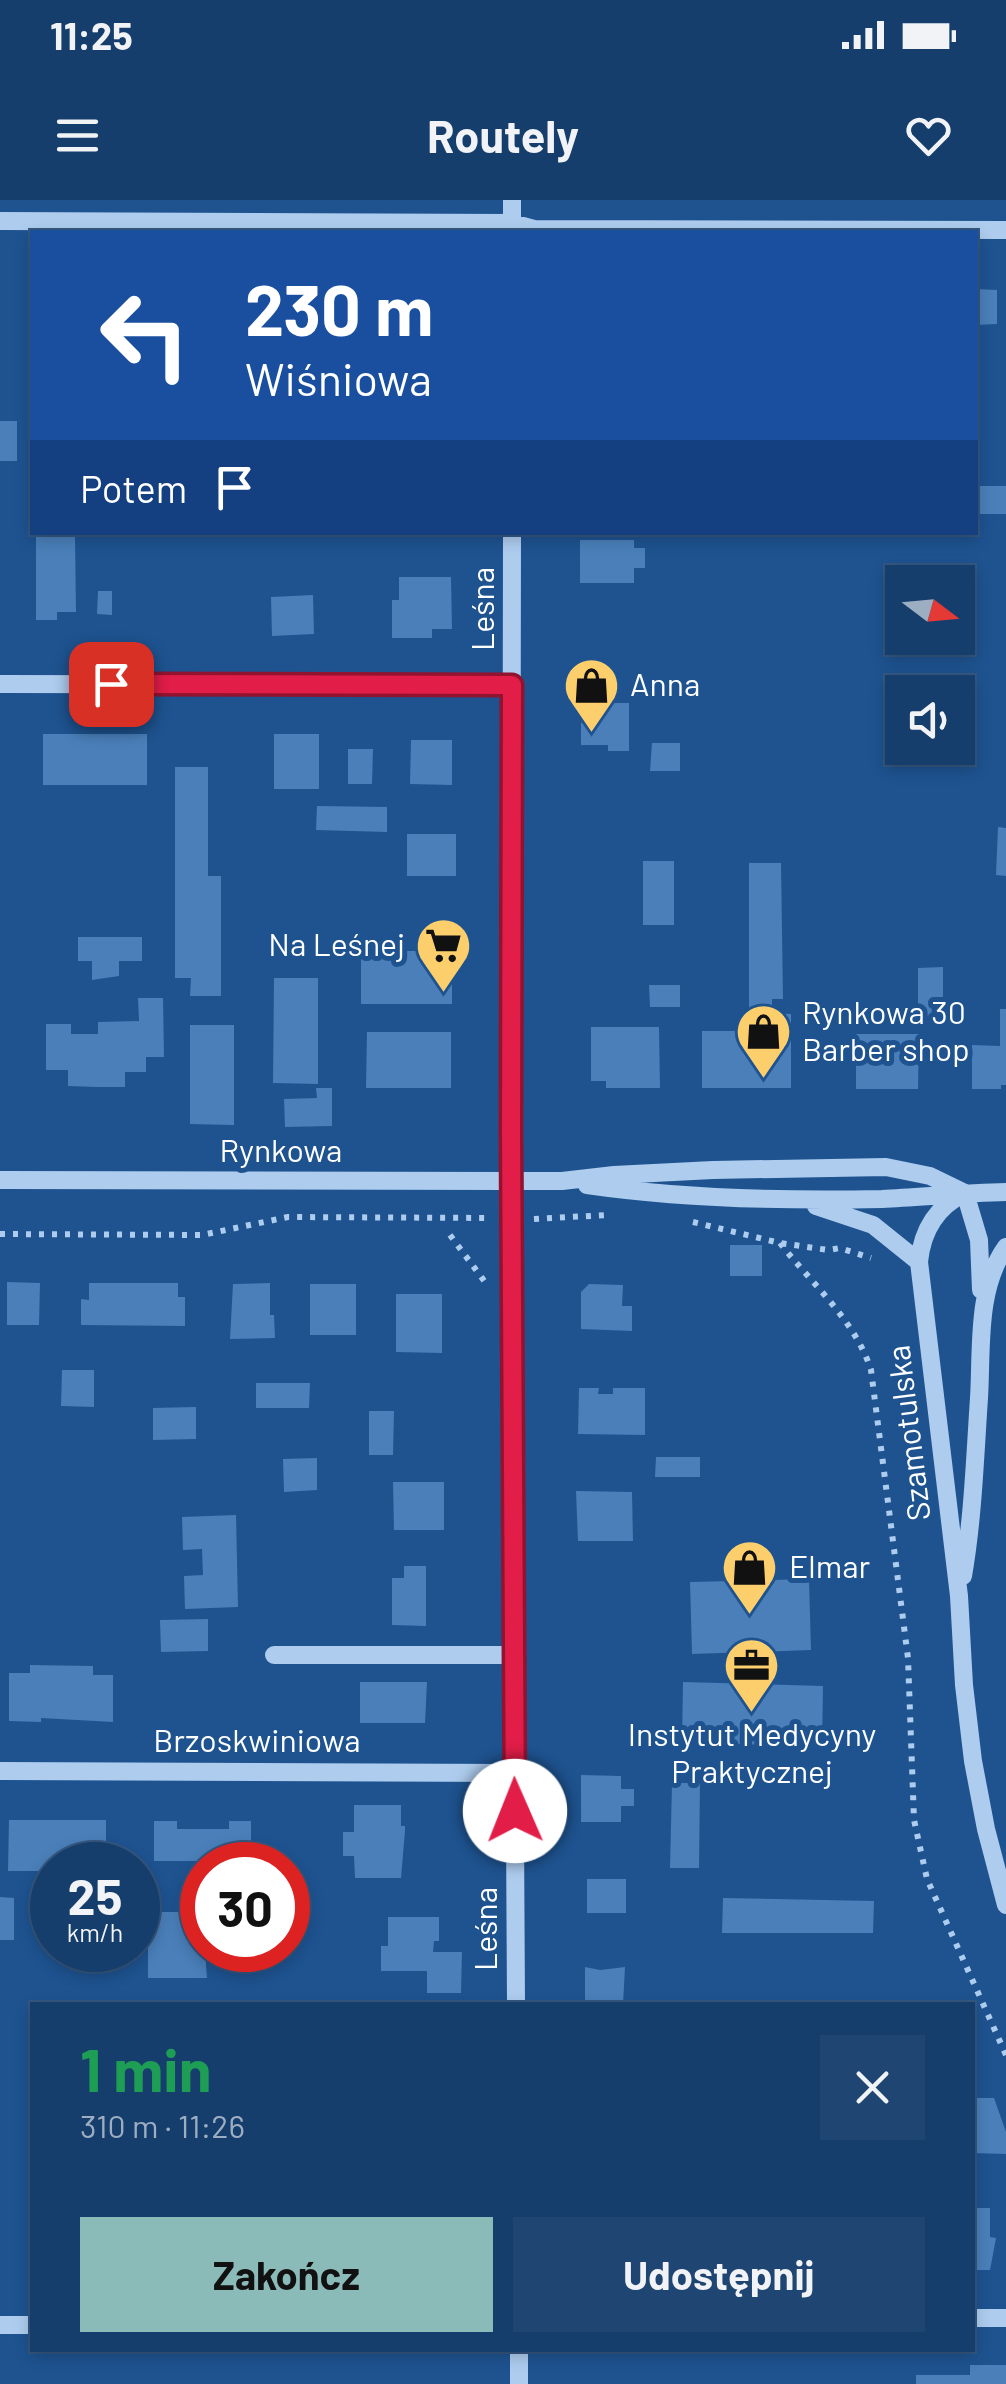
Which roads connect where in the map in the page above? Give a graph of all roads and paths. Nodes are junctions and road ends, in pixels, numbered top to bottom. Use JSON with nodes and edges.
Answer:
{"nodes":[{"id":1,"x":512,"y":200,"type":"edge"},
{"id":2,"x":0,"y":221,"type":"edge"},
{"id":3,"x":512,"y":228,"type":"edge"},
{"id":4,"x":1006,"y":230,"type":"edge"},
{"id":5,"x":512,"y":535,"type":"edge"},
{"id":6,"x":0,"y":684,"type":"edge"},
{"id":7,"x":512,"y":685,"type":"junction"},
{"id":8,"x":0,"y":1180,"type":"edge"},
{"id":9,"x":511,"y":1181,"type":"junction"},
{"id":10,"x":562,"y":1181,"type":"junction"},
{"id":11,"x":1006,"y":1192,"type":"edge"},
{"id":12,"x":965,"y":1193,"type":"junction"},
{"id":13,"x":770,"y":1198,"type":"junction"},
{"id":14,"x":489,"y":1218,"type":"dead end"},
{"id":15,"x":702,"y":1226,"type":"dead end"},
{"id":16,"x":0,"y":1234,"type":"edge"},
{"id":17,"x":450,"y":1235,"type":"dead end"},
{"id":18,"x":780,"y":1243,"type":"junction"},
{"id":19,"x":1006,"y":1247,"type":"edge"},
{"id":20,"x":880,"y":1260,"type":"dead end"},
{"id":21,"x":919,"y":1262,"type":"junction"},
{"id":22,"x":495,"y":1294,"type":"dead end"},
{"id":23,"x":985,"y":1305,"type":"junction"},
{"id":24,"x":959,"y":1596,"type":"junction"},
{"id":25,"x":514,"y":1655,"type":"junction"},
{"id":26,"x":274,"y":1656,"type":"dead end"},
{"id":27,"x":0,"y":1770,"type":"edge"},
{"id":28,"x":514,"y":1772,"type":"junction"},
{"id":29,"x":1006,"y":1905,"type":"edge"},
{"id":30,"x":516,"y":2002,"type":"edge"},
{"id":31,"x":1006,"y":2055,"type":"edge"},
{"id":32,"x":975,"y":2318,"type":"edge"},
{"id":33,"x":1006,"y":2318,"type":"edge"},
{"id":34,"x":0,"y":2325,"type":"edge"},
{"id":35,"x":30,"y":2325,"type":"edge"},
{"id":36,"x":519,"y":2352,"type":"edge"},
{"id":37,"x":518,"y":2384,"type":"edge"}],
"edges":[{"from":1,"to":3,"type":"street"},
{"from":2,"to":3,"type":"street"},
{"from":3,"to":4,"type":"street"},
{"from":5,"to":7,"type":"street","name":"Leśna"},
{"from":6,"to":7,"type":"street"},
{"from":7,"to":9,"type":"street","name":"Leśna"},
{"from":8,"to":9,"type":"street","name":"Rynkowa"},
{"from":9,"to":10,"type":"street","name":"Rynkowa"},
{"from":9,"to":25,"type":"street","name":"Leśna"},
{"from":10,"to":12,"type":"street","name":"Rynkowa"},
{"from":10,"to":13,"type":"street","name":"Rynkowa"},
{"from":11,"to":12,"type":"street","name":"Rynkowa"},
{"from":12,"to":13,"type":"street","name":"Rynkowa"},
{"from":12,"to":21,"type":"street","name":"Szamotulska"},
{"from":12,"to":23,"type":"street","name":"Szamotulska"},
{"from":13,"to":21,"type":"street"},
{"from":14,"to":16,"type":"path"},
{"from":15,"to":18,"type":"path"},
{"from":17,"to":22,"type":"path"},
{"from":18,"to":20,"type":"path"},
{"from":18,"to":31,"type":"path"},
{"from":19,"to":23,"type":"street","name":"Szamotulska"},
{"from":21,"to":24,"type":"street","name":"Szamotulska"},
{"from":23,"to":24,"type":"street","name":"Szamotulska"},
{"from":24,"to":29,"type":"street","name":"Szamotulska"},
{"from":25,"to":26,"type":"street"},
{"from":25,"to":28,"type":"street","name":"Leśna"},
{"from":27,"to":28,"type":"street","name":"Brzoskwiniowa"},
{"from":28,"to":30,"type":"street","name":"Leśna"},
{"from":32,"to":33,"type":"street"},
{"from":34,"to":35,"type":"street"},
{"from":36,"to":37,"type":"street"}]}
